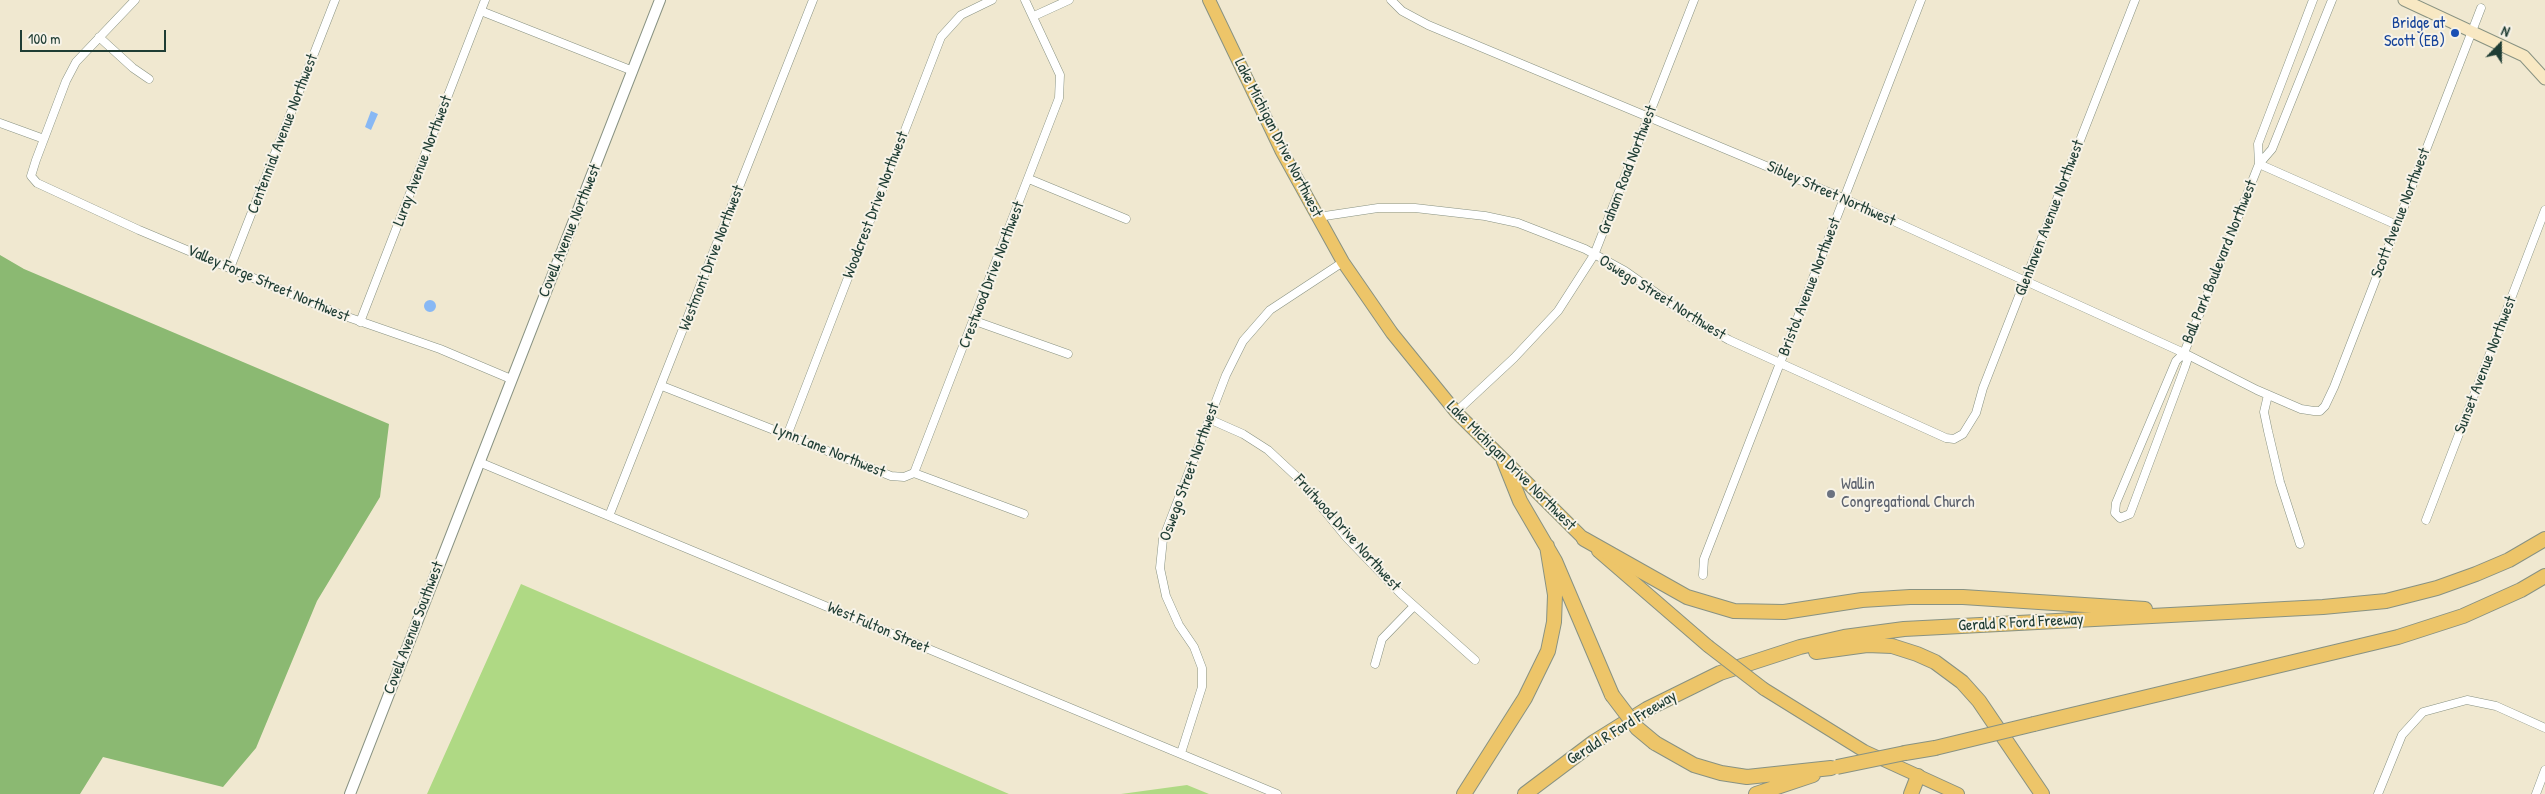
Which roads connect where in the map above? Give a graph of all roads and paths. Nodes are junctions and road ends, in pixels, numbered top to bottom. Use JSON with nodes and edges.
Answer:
{"nodes":[{"id":1,"x":134,"y":0,"type":"edge"},
{"id":2,"x":335,"y":0,"type":"edge"},
{"id":3,"x":486,"y":0,"type":"edge"},
{"id":4,"x":660,"y":0,"type":"edge"},
{"id":5,"x":813,"y":0,"type":"edge"},
{"id":6,"x":992,"y":0,"type":"edge"},
{"id":7,"x":1025,"y":0,"type":"edge"},
{"id":8,"x":1069,"y":0,"type":"edge"},
{"id":9,"x":1209,"y":0,"type":"edge"},
{"id":10,"x":1391,"y":0,"type":"edge"},
{"id":11,"x":1694,"y":0,"type":"edge"},
{"id":12,"x":1921,"y":0,"type":"edge"},
{"id":13,"x":2135,"y":0,"type":"edge"},
{"id":14,"x":2313,"y":0,"type":"edge"},
{"id":15,"x":2332,"y":0,"type":"edge"},
{"id":16,"x":2404,"y":0,"type":"edge"},
{"id":17,"x":2481,"y":8,"type":"dead end"},
{"id":18,"x":481,"y":11,"type":"junction"},
{"id":19,"x":1034,"y":16,"type":"junction"},
{"id":20,"x":2471,"y":33,"type":"junction"},
{"id":21,"x":99,"y":37,"type":"junction"},
{"id":22,"x":633,"y":71,"type":"junction"},
{"id":23,"x":149,"y":79,"type":"dead end"},
{"id":24,"x":2545,"y":79,"type":"edge"},
{"id":25,"x":1649,"y":116,"type":"junction"},
{"id":26,"x":0,"y":123,"type":"edge"},
{"id":27,"x":44,"y":139,"type":"junction"},
{"id":28,"x":2259,"y":164,"type":"junction"},
{"id":29,"x":1029,"y":180,"type":"junction"},
{"id":30,"x":1845,"y":199,"type":"junction"},
{"id":31,"x":2545,"y":210,"type":"edge"},
{"id":32,"x":1318,"y":217,"type":"junction"},
{"id":33,"x":1126,"y":219,"type":"dead end"},
{"id":34,"x":2397,"y":225,"type":"junction"},
{"id":35,"x":1594,"y":255,"type":"junction"},
{"id":36,"x":1343,"y":262,"type":"junction"},
{"id":37,"x":230,"y":268,"type":"junction"},
{"id":38,"x":2026,"y":282,"type":"junction"},
{"id":39,"x":975,"y":321,"type":"junction"},
{"id":40,"x":360,"y":322,"type":"junction"},
{"id":41,"x":2184,"y":353,"type":"junction"},
{"id":42,"x":1068,"y":354,"type":"dead end"},
{"id":43,"x":1780,"y":364,"type":"junction"},
{"id":44,"x":511,"y":379,"type":"junction"},
{"id":45,"x":662,"y":386,"type":"junction"},
{"id":46,"x":2268,"y":395,"type":"junction"},
{"id":47,"x":2314,"y":411,"type":"joint"},
{"id":48,"x":1456,"y":412,"type":"junction"},
{"id":49,"x":1209,"y":419,"type":"junction"},
{"id":50,"x":788,"y":434,"type":"junction"},
{"id":51,"x":1963,"y":434,"type":"joint"},
{"id":52,"x":1504,"y":461,"type":"junction"},
{"id":53,"x":479,"y":462,"type":"junction"},
{"id":54,"x":914,"y":473,"type":"junction"},
{"id":55,"x":1024,"y":514,"type":"dead end"},
{"id":56,"x":609,"y":516,"type":"junction"},
{"id":57,"x":2426,"y":520,"type":"dead end"},
{"id":58,"x":1584,"y":539,"type":"junction"},
{"id":59,"x":2545,"y":539,"type":"edge"},
{"id":60,"x":2300,"y":544,"type":"dead end"},
{"id":61,"x":1547,"y":546,"type":"junction"},
{"id":62,"x":1703,"y":575,"type":"dead end"},
{"id":63,"x":2545,"y":576,"type":"edge"},
{"id":64,"x":1414,"y":606,"type":"junction"},
{"id":65,"x":2198,"y":613,"type":"junction"},
{"id":66,"x":1764,"y":658,"type":"junction"},
{"id":67,"x":1475,"y":660,"type":"dead end"},
{"id":68,"x":1374,"y":664,"type":"dead end"},
{"id":69,"x":2545,"y":728,"type":"edge"},
{"id":70,"x":1181,"y":753,"type":"junction"},
{"id":71,"x":1834,"y":768,"type":"junction"},
{"id":72,"x":2545,"y":770,"type":"edge"},
{"id":73,"x":1918,"y":776,"type":"junction"},
{"id":74,"x":350,"y":794,"type":"edge"},
{"id":75,"x":1277,"y":794,"type":"edge"},
{"id":76,"x":1464,"y":794,"type":"edge"},
{"id":77,"x":1525,"y":794,"type":"edge"},
{"id":78,"x":1756,"y":794,"type":"edge"},
{"id":79,"x":1911,"y":794,"type":"edge"},
{"id":80,"x":1958,"y":794,"type":"edge"},
{"id":81,"x":2042,"y":794,"type":"edge"},
{"id":82,"x":2378,"y":794,"type":"edge"},
{"id":83,"x":2536,"y":794,"type":"edge"}],
"edges":[{"from":1,"to":21,"type":"street"},
{"from":2,"to":37,"type":"street","name":"Centennial Avenue Northwest"},
{"from":3,"to":18,"type":"street","name":"Luray Avenue Northwest"},
{"from":4,"to":22,"type":"street","name":"Covell Avenue Northwest"},
{"from":5,"to":45,"type":"street","name":"Westmont Drive Northwest"},
{"from":6,"to":50,"type":"street","name":"Woodcrest Drive Northwest"},
{"from":7,"to":19,"type":"street"},
{"from":8,"to":19,"type":"street"},
{"from":9,"to":32,"type":"main road","name":"Lake Michigan Drive Northwest"},
{"from":10,"to":25,"type":"street","name":"Sibley Street Northwest"},
{"from":11,"to":25,"type":"street","name":"Graham Road Northwest"},
{"from":12,"to":30,"type":"street","name":"Bristol Avenue Northwest"},
{"from":13,"to":38,"type":"street","name":"Glenhaven Avenue Northwest"},
{"from":14,"to":28,"type":"street","name":"Ball Park Boulevard Northwest"},
{"from":15,"to":28,"type":"street"},
{"from":16,"to":20,"type":"main road"},
{"from":17,"to":20,"type":"street","name":"Scott Avenue Northwest"},
{"from":18,"to":22,"type":"street"},
{"from":18,"to":40,"type":"street","name":"Luray Avenue Northwest"},
{"from":19,"to":29,"type":"street","name":"Crestwood Drive Northwest"},
{"from":20,"to":24,"type":"main road"},
{"from":20,"to":34,"type":"street","name":"Scott Avenue Northwest"},
{"from":21,"to":23,"type":"street"},
{"from":21,"to":27,"type":"street"},
{"from":22,"to":44,"type":"street","name":"Covell Avenue Northwest"},
{"from":25,"to":30,"type":"street","name":"Sibley Street Northwest"},
{"from":25,"to":35,"type":"street","name":"Graham Road Northwest"},
{"from":26,"to":27,"type":"street"},
{"from":27,"to":37,"type":"street","name":"Valley Forge Street Northwest"},
{"from":28,"to":34,"type":"street"},
{"from":28,"to":41,"type":"street","name":"Ball Park Boulevard Northwest"},
{"from":29,"to":33,"type":"street"},
{"from":29,"to":39,"type":"street","name":"Crestwood Drive Northwest"},
{"from":30,"to":38,"type":"street","name":"Sibley Street Northwest"},
{"from":30,"to":43,"type":"street","name":"Bristol Avenue Northwest"},
{"from":31,"to":57,"type":"street","name":"Sunset Avenue Northwest"},
{"from":32,"to":35,"type":"street","name":"Oswego Street Northwest"},
{"from":32,"to":36,"type":"main road","name":"Lake Michigan Drive Northwest"},
{"from":34,"to":47,"type":"street","name":"Scott Avenue Northwest"},
{"from":35,"to":43,"type":"street","name":"Oswego Street Northwest"},
{"from":35,"to":48,"type":"street","name":"Graham Road Northwest"},
{"from":36,"to":48,"type":"main road","name":"Lake Michigan Drive Northwest"},
{"from":36,"to":49,"type":"street","name":"Oswego Street Northwest"},
{"from":37,"to":40,"type":"street","name":"Valley Forge Street Northwest"},
{"from":38,"to":41,"type":"street","name":"Sibley Street Northwest"},
{"from":38,"to":51,"type":"street","name":"Glenhaven Avenue Northwest"},
{"from":39,"to":42,"type":"street"},
{"from":39,"to":54,"type":"street","name":"Crestwood Drive Northwest"},
{"from":40,"to":44,"type":"street","name":"Valley Forge Street Northwest"},
{"from":41,"to":41,"type":"street","name":"Ball Park Boulevard Northwest"},
{"from":41,"to":46,"type":"street","name":"Sibley Street Northwest"},
{"from":43,"to":51,"type":"street","name":"Oswego Street Northwest"},
{"from":43,"to":62,"type":"street","name":"Bristol Avenue Northwest"},
{"from":44,"to":53,"type":"street","name":"Covell Avenue Northwest"},
{"from":45,"to":50,"type":"street","name":"Lynn Lane Northwest"},
{"from":45,"to":56,"type":"street","name":"Westmont Drive Northwest"},
{"from":46,"to":47,"type":"street","name":"Sibley Street Northwest"},
{"from":46,"to":60,"type":"street"},
{"from":48,"to":52,"type":"main road","name":"Lake Michigan Drive Northwest"},
{"from":49,"to":64,"type":"street","name":"Fruitwood Drive Northwest"},
{"from":49,"to":70,"type":"street","name":"Oswego Street Northwest"},
{"from":50,"to":54,"type":"street","name":"Lynn Lane Northwest"},
{"from":52,"to":58,"type":"main road","name":"Lake Michigan Drive Northwest"},
{"from":52,"to":61,"type":"highway"},
{"from":53,"to":56,"type":"street","name":"West Fulton Street"},
{"from":53,"to":74,"type":"street","name":"Covell Avenue Southwest"},
{"from":54,"to":55,"type":"street","name":"Lynn Lane Northwest"},
{"from":56,"to":70,"type":"street","name":"West Fulton Street"},
{"from":58,"to":65,"type":"highway"},
{"from":58,"to":73,"type":"main road","name":"Lake Michigan Drive Northwest","bridge":true},
{"from":59,"to":65,"type":"highway","name":"Gerald R Ford Freeway"},
{"from":61,"to":71,"type":"highway","bridge":true},
{"from":61,"to":76,"type":"highway"},
{"from":63,"to":71,"type":"highway","bridge":true},
{"from":64,"to":67,"type":"street","name":"Fruitwood Drive Northwest"},
{"from":64,"to":68,"type":"street"},
{"from":65,"to":66,"type":"highway","name":"Gerald R Ford Freeway"},
{"from":66,"to":77,"type":"highway","name":"Gerald R Ford Freeway"},
{"from":66,"to":81,"type":"highway"},
{"from":69,"to":82,"type":"street"},
{"from":70,"to":75,"type":"street","name":"West Fulton Street"},
{"from":71,"to":78,"type":"highway"},
{"from":72,"to":83,"type":"street"},
{"from":73,"to":79,"type":"highway"},
{"from":73,"to":80,"type":"main road","name":"Lake Michigan Drive Northwest"}]}
